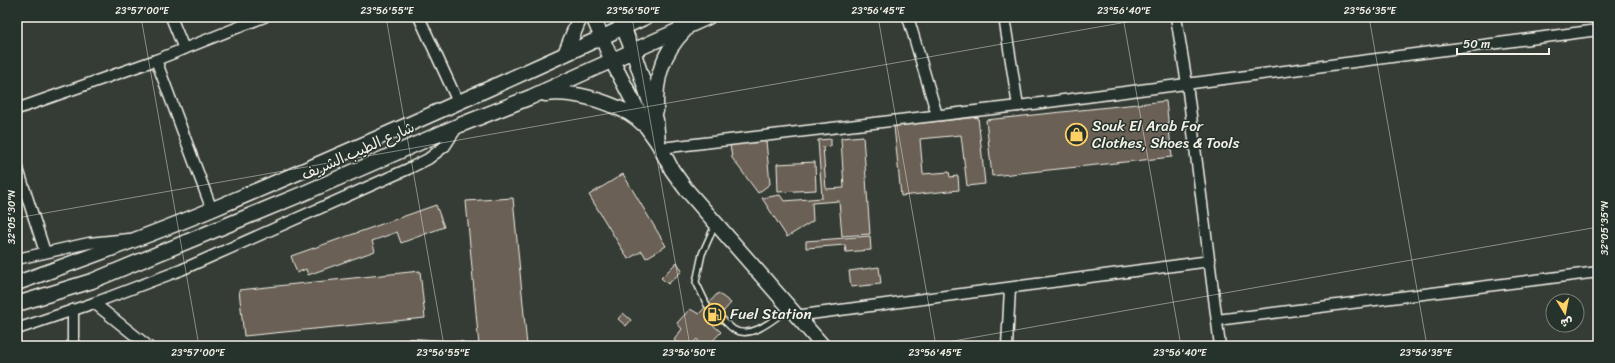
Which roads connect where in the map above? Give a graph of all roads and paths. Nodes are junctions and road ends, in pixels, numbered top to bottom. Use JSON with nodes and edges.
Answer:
{"nodes":[{"id":1,"x":171,"y":17,"type":"edge"},
{"id":2,"x":264,"y":17,"type":"edge"},
{"id":3,"x":418,"y":17,"type":"edge"},
{"id":4,"x":580,"y":17,"type":"edge"},
{"id":5,"x":593,"y":17,"type":"edge"},
{"id":6,"x":646,"y":17,"type":"edge"},
{"id":7,"x":708,"y":17,"type":"edge"},
{"id":8,"x":909,"y":17,"type":"edge"},
{"id":9,"x":1004,"y":17,"type":"edge"},
{"id":10,"x":1176,"y":17,"type":"edge"},
{"id":11,"x":621,"y":22,"type":"edge"},
{"id":12,"x":694,"y":22,"type":"junction"},
{"id":13,"x":1598,"y":30,"type":"edge"},
{"id":14,"x":602,"y":37,"type":"junction"},
{"id":15,"x":184,"y":49,"type":"junction"},
{"id":16,"x":633,"y":51,"type":"junction"},
{"id":17,"x":565,"y":54,"type":"junction"},
{"id":18,"x":156,"y":60,"type":"junction"},
{"id":19,"x":612,"y":61,"type":"junction"},
{"id":20,"x":1187,"y":84,"type":"junction"},
{"id":21,"x":531,"y":97,"type":"junction"},
{"id":22,"x":458,"y":102,"type":"junction"},
{"id":23,"x":1018,"y":106,"type":"junction"},
{"id":24,"x":17,"y":109,"type":"edge"},
{"id":25,"x":938,"y":115,"type":"junction"},
{"id":26,"x":651,"y":123,"type":"junction"},
{"id":27,"x":460,"y":125,"type":"junction"},
{"id":28,"x":659,"y":145,"type":"junction"},
{"id":29,"x":17,"y":166,"type":"edge"},
{"id":30,"x":212,"y":210,"type":"junction"},
{"id":31,"x":716,"y":223,"type":"junction"},
{"id":32,"x":139,"y":238,"type":"junction"},
{"id":33,"x":45,"y":252,"type":"junction"},
{"id":34,"x":17,"y":259,"type":"edge"},
{"id":35,"x":1210,"y":261,"type":"junction"},
{"id":36,"x":1598,"y":272,"type":"edge"},
{"id":37,"x":17,"y":283,"type":"edge"},
{"id":38,"x":1010,"y":288,"type":"junction"},
{"id":39,"x":94,"y":303,"type":"junction"},
{"id":40,"x":17,"y":304,"type":"edge"},
{"id":41,"x":707,"y":305,"type":"dead end"},
{"id":42,"x":73,"y":310,"type":"junction"},
{"id":43,"x":792,"y":312,"type":"junction"},
{"id":44,"x":719,"y":316,"type":"dead end"},
{"id":45,"x":1217,"y":320,"type":"junction"},
{"id":46,"x":17,"y":329,"type":"edge"},
{"id":47,"x":461,"y":345,"type":"edge"},
{"id":48,"x":73,"y":346,"type":"edge"},
{"id":49,"x":148,"y":346,"type":"edge"},
{"id":50,"x":400,"y":346,"type":"edge"},
{"id":51,"x":823,"y":346,"type":"edge"},
{"id":52,"x":1007,"y":346,"type":"edge"},
{"id":53,"x":1220,"y":346,"type":"edge"}],
"edges":[{"from":1,"to":15,"type":"street"},
{"from":2,"to":15,"type":"street"},
{"from":3,"to":22,"type":"street"},
{"from":4,"to":17,"type":"main road"},
{"from":5,"to":14,"type":"main road"},
{"from":6,"to":11,"type":"main road","name":"شارع الطيب الشريف"},
{"from":7,"to":12,"type":"main road","name":"شارع الطيب الشريف"},
{"from":8,"to":25,"type":"street"},
{"from":9,"to":23,"type":"street"},
{"from":10,"to":20,"type":"street"},
{"from":11,"to":14,"type":"main road","name":"شارع الطيب الشريف"},
{"from":11,"to":16,"type":"main road"},
{"from":12,"to":16,"type":"main road","name":"شارع الطيب الشريف"},
{"from":12,"to":26,"type":"main road"},
{"from":13,"to":20,"type":"street"},
{"from":14,"to":17,"type":"main road","name":"شارع الطيب الشريف"},
{"from":14,"to":19,"type":"main road"},
{"from":15,"to":18,"type":"street"},
{"from":16,"to":19,"type":"main road","name":"شارع الطيب الشريف"},
{"from":16,"to":26,"type":"main road"},
{"from":17,"to":22,"type":"main road","name":"شارع الطيب الشريف"},
{"from":18,"to":24,"type":"street"},
{"from":18,"to":30,"type":"street"},
{"from":19,"to":21,"type":"main road","name":"شارع الطيب الشريف"},
{"from":19,"to":26,"type":"main road"},
{"from":20,"to":23,"type":"street"},
{"from":20,"to":35,"type":"street"},
{"from":21,"to":26,"type":"main road"},
{"from":21,"to":27,"type":"main road","name":"شارع الطيب الشريف"},
{"from":22,"to":30,"type":"main road","name":"شارع الطيب الشريف"},
{"from":23,"to":25,"type":"street"},
{"from":25,"to":28,"type":"street"},
{"from":26,"to":28,"type":"main road"},
{"from":27,"to":39,"type":"street"},
{"from":27,"to":40,"type":"main road","name":"شارع الطيب الشريف"},
{"from":28,"to":31,"type":"main road"},
{"from":29,"to":33,"type":"street"},
{"from":30,"to":32,"type":"main road","name":"شارع الطيب الشريف"},
{"from":31,"to":41,"type":"lane"},
{"from":31,"to":43,"type":"main road"},
{"from":32,"to":33,"type":"street"},
{"from":32,"to":37,"type":"main road","name":"شارع الطيب الشريف"},
{"from":33,"to":34,"type":"street"},
{"from":35,"to":38,"type":"street"},
{"from":35,"to":45,"type":"street"},
{"from":36,"to":45,"type":"street"},
{"from":38,"to":43,"type":"street"},
{"from":38,"to":52,"type":"street"},
{"from":39,"to":42,"type":"street"},
{"from":39,"to":49,"type":"street"},
{"from":42,"to":46,"type":"street"},
{"from":42,"to":48,"type":"street"},
{"from":43,"to":44,"type":"lane"},
{"from":43,"to":51,"type":"main road"},
{"from":45,"to":53,"type":"street"},
{"from":47,"to":50,"type":"lane"}]}
